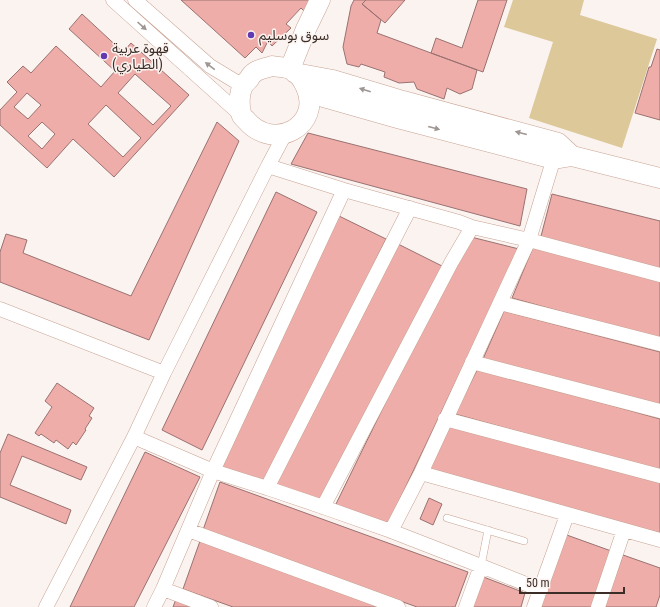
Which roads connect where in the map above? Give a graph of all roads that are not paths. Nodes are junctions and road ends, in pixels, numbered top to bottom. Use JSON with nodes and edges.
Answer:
{"nodes":[{"id":1,"x":113,"y":0,"type":"edge"},
{"id":2,"x":135,"y":0,"type":"edge"},
{"id":3,"x":320,"y":0,"type":"edge"},
{"id":4,"x":292,"y":71,"type":"junction"},
{"id":5,"x":243,"y":86,"type":"junction"},
{"id":6,"x":309,"y":93,"type":"junction"},
{"id":7,"x":241,"y":115,"type":"junction"},
{"id":8,"x":285,"y":134,"type":"junction"},
{"id":9,"x":561,"y":153,"type":"junction"},
{"id":10,"x":268,"y":166,"type":"junction"},
{"id":11,"x":660,"y":178,"type":"edge"},
{"id":12,"x":344,"y":190,"type":"junction"},
{"id":13,"x":410,"y":208,"type":"junction"},
{"id":14,"x":472,"y":227,"type":"junction"},
{"id":15,"x":529,"y":240,"type":"junction"},
{"id":16,"x":660,"y":275,"type":"edge"},
{"id":17,"x":500,"y":303,"type":"junction"},
{"id":18,"x":0,"y":309,"type":"edge"},
{"id":19,"x":660,"y":344,"type":"edge"},
{"id":20,"x":472,"y":362,"type":"junction"},
{"id":21,"x":164,"y":373,"type":"junction"},
{"id":22,"x":660,"y":411,"type":"edge"},
{"id":23,"x":445,"y":419,"type":"junction"},
{"id":24,"x":134,"y":437,"type":"junction"},
{"id":25,"x":213,"y":471,"type":"junction"},
{"id":26,"x":421,"y":473,"type":"junction"},
{"id":27,"x":660,"y":476,"type":"edge"},
{"id":28,"x":267,"y":488,"type":"junction"},
{"id":29,"x":323,"y":507,"type":"junction"},
{"id":30,"x":567,"y":515,"type":"junction"},
{"id":31,"x":447,"y":518,"type":"dead end"},
{"id":32,"x":188,"y":530,"type":"junction"},
{"id":33,"x":488,"y":530,"type":"junction"},
{"id":34,"x":624,"y":530,"type":"junction"},
{"id":35,"x":391,"y":531,"type":"junction"},
{"id":36,"x":660,"y":540,"type":"edge"},
{"id":37,"x":524,"y":541,"type":"dead end"},
{"id":38,"x":481,"y":566,"type":"junction"},
{"id":39,"x":163,"y":589,"type":"junction"},
{"id":40,"x":540,"y":590,"type":"junction"},
{"id":41,"x":46,"y":607,"type":"edge"},
{"id":42,"x":154,"y":607,"type":"edge"},
{"id":43,"x":212,"y":607,"type":"edge"},
{"id":44,"x":398,"y":607,"type":"edge"},
{"id":45,"x":466,"y":607,"type":"edge"},
{"id":46,"x":534,"y":607,"type":"edge"},
{"id":47,"x":598,"y":607,"type":"edge"}],
"edges":[{"from":1,"to":7,"type":"street","one_way":true},
{"from":5,"to":2,"type":"street","one_way":true},
{"from":3,"to":4,"type":"street"},
{"from":4,"to":5,"type":"street"},
{"from":4,"to":6,"type":"street"},
{"from":9,"to":4,"type":"street","one_way":true},
{"from":5,"to":7,"type":"street"},
{"from":6,"to":8,"type":"street"},
{"from":6,"to":9,"type":"street","one_way":true},
{"from":7,"to":8,"type":"street"},
{"from":8,"to":10,"type":"street"},
{"from":9,"to":11,"type":"street"},
{"from":9,"to":15,"type":"street"},
{"from":10,"to":12,"type":"street"},
{"from":10,"to":21,"type":"street"},
{"from":12,"to":13,"type":"street"},
{"from":12,"to":25,"type":"street"},
{"from":13,"to":14,"type":"street"},
{"from":13,"to":28,"type":"street"},
{"from":14,"to":15,"type":"street"},
{"from":14,"to":29,"type":"street"},
{"from":15,"to":16,"type":"street"},
{"from":15,"to":17,"type":"street"},
{"from":17,"to":19,"type":"street"},
{"from":17,"to":20,"type":"street"},
{"from":18,"to":21,"type":"street"},
{"from":20,"to":22,"type":"street"},
{"from":20,"to":23,"type":"street"},
{"from":21,"to":24,"type":"street"},
{"from":23,"to":26,"type":"street"},
{"from":23,"to":27,"type":"street"},
{"from":24,"to":25,"type":"street"},
{"from":24,"to":41,"type":"street"},
{"from":25,"to":28,"type":"street"},
{"from":25,"to":32,"type":"street"},
{"from":26,"to":30,"type":"street"},
{"from":26,"to":35,"type":"street"},
{"from":28,"to":29,"type":"street"},
{"from":29,"to":35,"type":"street"},
{"from":30,"to":34,"type":"street"},
{"from":30,"to":40,"type":"street"},
{"from":31,"to":33,"type":"lane"},
{"from":32,"to":39,"type":"street"},
{"from":32,"to":44,"type":"street"},
{"from":33,"to":37,"type":"lane"},
{"from":33,"to":38,"type":"lane"},
{"from":34,"to":36,"type":"street"},
{"from":34,"to":47,"type":"street"},
{"from":35,"to":38,"type":"street"},
{"from":38,"to":40,"type":"street"},
{"from":38,"to":45,"type":"street"},
{"from":39,"to":42,"type":"street"},
{"from":39,"to":43,"type":"street"},
{"from":40,"to":46,"type":"street"}]}
